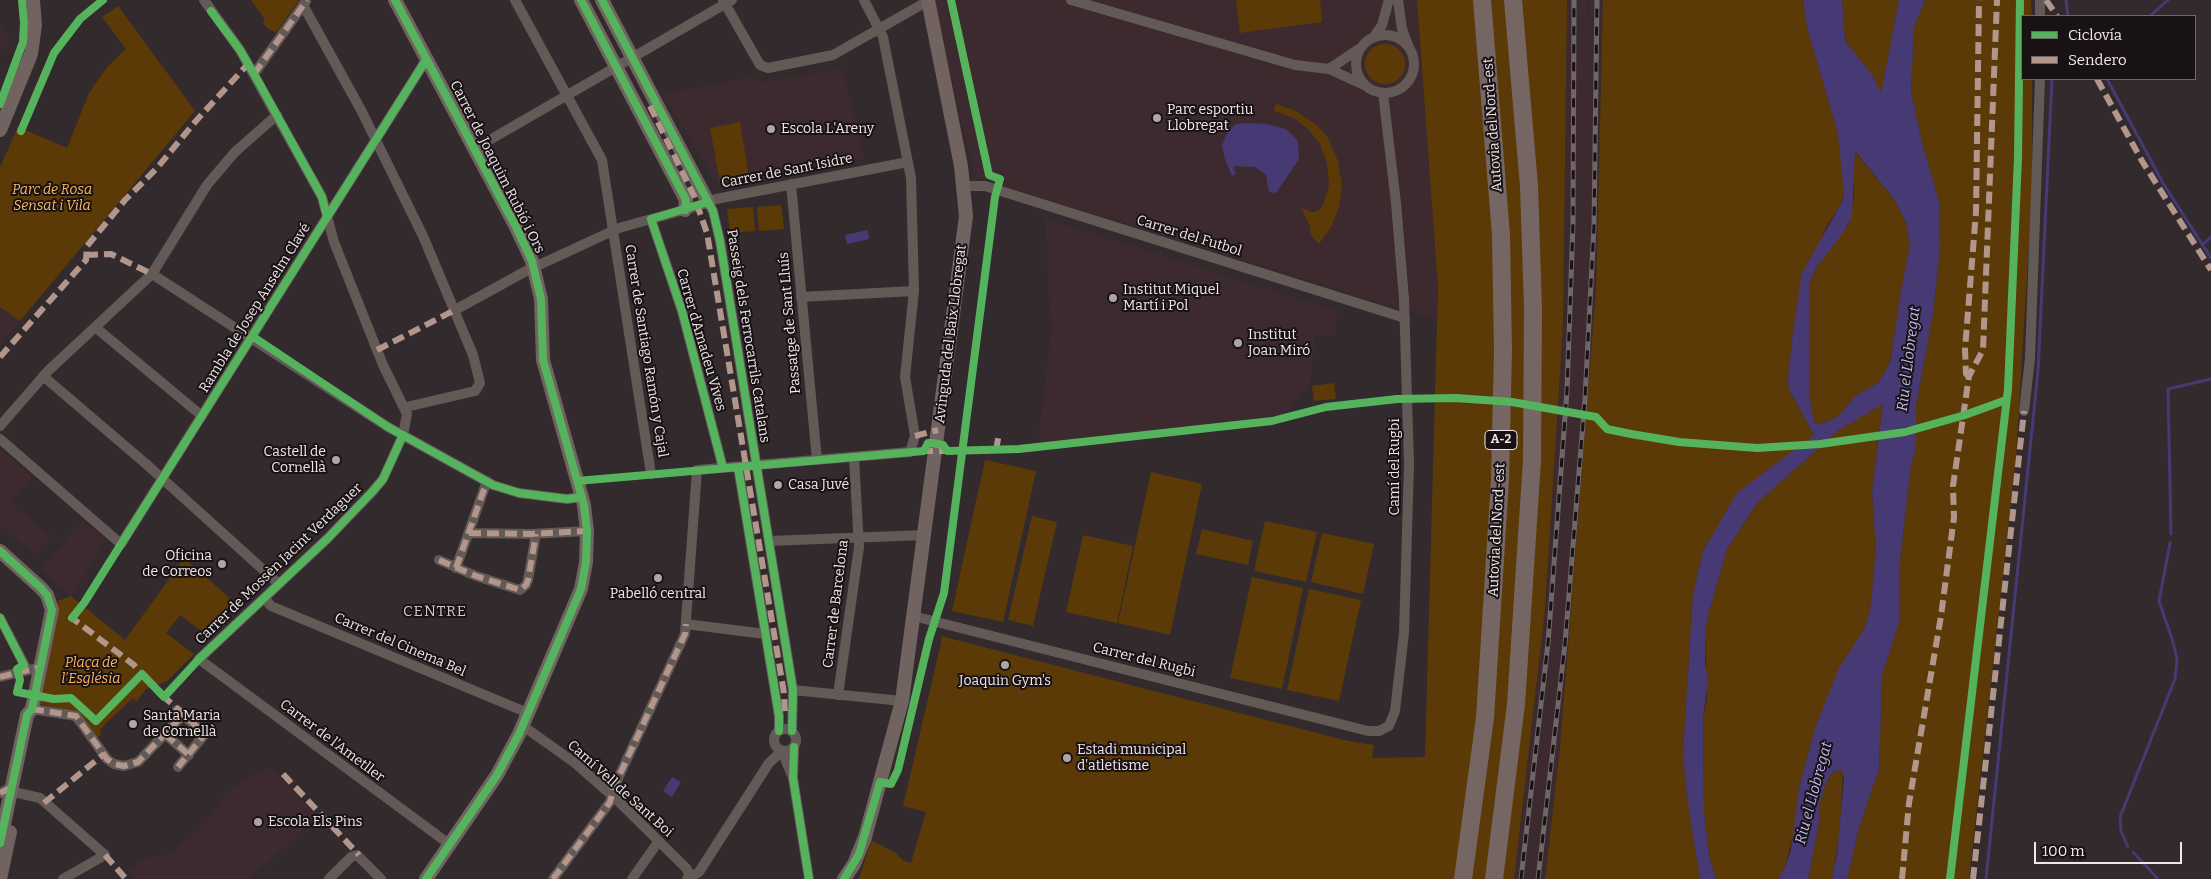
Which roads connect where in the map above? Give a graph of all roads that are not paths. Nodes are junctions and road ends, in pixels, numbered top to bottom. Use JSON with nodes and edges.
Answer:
{"nodes":[{"id":1,"x":33,"y":0,"type":"edge"},
{"id":2,"x":204,"y":0,"type":"edge"},
{"id":3,"x":395,"y":0,"type":"edge"},
{"id":4,"x":516,"y":0,"type":"edge"},
{"id":5,"x":581,"y":0,"type":"edge"},
{"id":6,"x":602,"y":0,"type":"edge"},
{"id":7,"x":864,"y":0,"type":"edge"},
{"id":8,"x":928,"y":0,"type":"edge"},
{"id":9,"x":1071,"y":0,"type":"edge"},
{"id":10,"x":1389,"y":0,"type":"edge"},
{"id":11,"x":1398,"y":0,"type":"edge"},
{"id":12,"x":1482,"y":0,"type":"edge"},
{"id":13,"x":1513,"y":0,"type":"edge"},
{"id":14,"x":2040,"y":0,"type":"edge"},
{"id":15,"x":727,"y":1,"type":"edge"},
{"id":16,"x":305,"y":2,"type":"edge"},
{"id":17,"x":2040,"y":15,"type":"edge"},
{"id":18,"x":879,"y":29,"type":"junction"},
{"id":19,"x":1373,"y":38,"type":"junction"},
{"id":20,"x":1362,"y":46,"type":"junction"},
{"id":21,"x":1408,"y":46,"type":"junction"},
{"id":22,"x":632,"y":58,"type":"junction"},
{"id":23,"x":426,"y":60,"type":"junction"},
{"id":24,"x":616,"y":67,"type":"junction"},
{"id":25,"x":1329,"y":69,"type":"junction"},
{"id":26,"x":254,"y":74,"type":"junction"},
{"id":27,"x":2040,"y":80,"type":"edge"},
{"id":28,"x":1364,"y":85,"type":"junction"},
{"id":29,"x":1383,"y":93,"type":"junction"},
{"id":30,"x":567,"y":95,"type":"junction"},
{"id":31,"x":276,"y":115,"type":"junction"},
{"id":32,"x":0,"y":130,"type":"edge"},
{"id":33,"x":376,"y":140,"type":"junction"},
{"id":34,"x":474,"y":149,"type":"junction"},
{"id":35,"x":908,"y":162,"type":"junction"},
{"id":36,"x":791,"y":184,"type":"junction"},
{"id":37,"x":964,"y":186,"type":"junction"},
{"id":38,"x":708,"y":202,"type":"junction"},
{"id":39,"x":685,"y":210,"type":"junction"},
{"id":40,"x":327,"y":217,"type":"junction"},
{"id":41,"x":651,"y":219,"type":"junction"},
{"id":42,"x":613,"y":231,"type":"junction"},
{"id":43,"x":534,"y":268,"type":"junction"},
{"id":44,"x":152,"y":274,"type":"junction"},
{"id":45,"x":914,"y":291,"type":"junction"},
{"id":46,"x":802,"y":296,"type":"junction"},
{"id":47,"x":455,"y":310,"type":"junction"},
{"id":48,"x":1405,"y":318,"type":"junction"},
{"id":49,"x":96,"y":327,"type":"junction"},
{"id":50,"x":252,"y":336,"type":"junction"},
{"id":51,"x":43,"y":376,"type":"junction"},
{"id":52,"x":406,"y":407,"type":"junction"},
{"id":53,"x":2024,"y":411,"type":"dead end"},
{"id":54,"x":202,"y":416,"type":"junction"},
{"id":55,"x":0,"y":426,"type":"edge"},
{"id":56,"x":403,"y":435,"type":"junction"},
{"id":57,"x":0,"y":439,"type":"edge"},
{"id":58,"x":854,"y":457,"type":"junction"},
{"id":59,"x":817,"y":460,"type":"junction"},
{"id":60,"x":756,"y":465,"type":"junction"},
{"id":61,"x":738,"y":467,"type":"junction"},
{"id":62,"x":723,"y":468,"type":"junction"},
{"id":63,"x":651,"y":474,"type":"dead end"},
{"id":64,"x":162,"y":478,"type":"junction"},
{"id":65,"x":487,"y":481,"type":"junction"},
{"id":66,"x":582,"y":497,"type":"junction"},
{"id":67,"x":587,"y":530,"type":"junction"},
{"id":68,"x":469,"y":533,"type":"junction"},
{"id":69,"x":536,"y":534,"type":"junction"},
{"id":70,"x":924,"y":535,"type":"junction"},
{"id":71,"x":859,"y":538,"type":"junction"},
{"id":72,"x":769,"y":541,"type":"junction"},
{"id":73,"x":0,"y":551,"type":"edge"},
{"id":74,"x":439,"y":560,"type":"dead end"},
{"id":75,"x":456,"y":568,"type":"junction"},
{"id":76,"x":279,"y":584,"type":"junction"},
{"id":77,"x":264,"y":598,"type":"junction"},
{"id":78,"x":913,"y":616,"type":"junction"},
{"id":79,"x":0,"y":618,"type":"edge"},
{"id":80,"x":686,"y":624,"type":"junction"},
{"id":81,"x":766,"y":634,"type":"junction"},
{"id":82,"x":199,"y":659,"type":"joint"},
{"id":83,"x":34,"y":669,"type":"junction"},
{"id":84,"x":0,"y":677,"type":"edge"},
{"id":85,"x":793,"y":690,"type":"junction"},
{"id":86,"x":838,"y":695,"type":"junction"},
{"id":87,"x":902,"y":701,"type":"junction"},
{"id":88,"x":32,"y":709,"type":"junction"},
{"id":89,"x":526,"y":719,"type":"junction"},
{"id":90,"x":792,"y":730,"type":"junction"},
{"id":91,"x":779,"y":731,"type":"junction"},
{"id":92,"x":1368,"y":731,"type":"joint"},
{"id":93,"x":165,"y":734,"type":"junction"},
{"id":94,"x":794,"y":747,"type":"junction"},
{"id":95,"x":782,"y":751,"type":"junction"},
{"id":96,"x":189,"y":755,"type":"junction"},
{"id":97,"x":178,"y":767,"type":"dead end"},
{"id":98,"x":793,"y":778,"type":"junction"},
{"id":99,"x":10,"y":791,"type":"edge"},
{"id":100,"x":611,"y":795,"type":"junction"},
{"id":101,"x":0,"y":842,"type":"edge"},
{"id":102,"x":658,"y":842,"type":"junction"},
{"id":103,"x":449,"y":844,"type":"junction"},
{"id":104,"x":848,"y":876,"type":"edge"},
{"id":105,"x":690,"y":878,"type":"edge"},
{"id":106,"x":0,"y":879,"type":"edge"},
{"id":107,"x":63,"y":879,"type":"edge"},
{"id":108,"x":329,"y":879,"type":"edge"},
{"id":109,"x":381,"y":879,"type":"edge"},
{"id":110,"x":426,"y":879,"type":"edge"},
{"id":111,"x":553,"y":879,"type":"edge"},
{"id":112,"x":632,"y":879,"type":"edge"},
{"id":113,"x":809,"y":879,"type":"edge"},
{"id":114,"x":1463,"y":879,"type":"edge"},
{"id":115,"x":1494,"y":879,"type":"edge"}],
"edges":[{"from":1,"to":32,"type":"street"},
{"from":2,"to":26,"type":"street"},
{"from":3,"to":23,"type":"street","name":"Carrer de Joaquim Rubió i Ors"},
{"from":4,"to":30,"type":"street","name":"Carrer de Santiago Ramón y Cajal"},
{"from":5,"to":24,"type":"street"},
{"from":6,"to":22,"type":"street","name":"Passeig dels Ferrocarrils Catalans"},
{"from":7,"to":18,"type":"street"},
{"from":8,"to":18,"type":"street"},
{"from":8,"to":37,"type":"street","name":"Avinguda del Baix Llobregat"},
{"from":9,"to":25,"type":"street"},
{"from":10,"to":19,"type":"street"},
{"from":11,"to":21,"type":"street"},
{"from":12,"to":114,"type":"highway","name":"Autovia del Nord-est","number":"A-2"},
{"from":13,"to":115,"type":"highway","number":"A-2"},
{"from":14,"to":17,"type":"street"},
{"from":15,"to":18,"type":"street"},
{"from":15,"to":22,"type":"street"},
{"from":16,"to":26,"type":"street"},
{"from":16,"to":33,"type":"street"},
{"from":18,"to":35,"type":"street"},
{"from":19,"to":20,"type":"street"},
{"from":19,"to":21,"type":"street"},
{"from":20,"to":25,"type":"street"},
{"from":20,"to":28,"type":"street"},
{"from":21,"to":29,"type":"street"},
{"from":22,"to":24,"type":"street"},
{"from":22,"to":38,"type":"street","name":"Passeig dels Ferrocarrils Catalans"},
{"from":23,"to":33,"type":"street","name":"Rambla de Josep Anselm Clavé"},
{"from":23,"to":34,"type":"street","name":"Carrer de Joaquim Rubió i Ors"},
{"from":24,"to":30,"type":"street"},
{"from":24,"to":39,"type":"street"},
{"from":25,"to":28,"type":"street"},
{"from":26,"to":31,"type":"street"},
{"from":27,"to":53,"type":"street"},
{"from":28,"to":29,"type":"street"},
{"from":29,"to":48,"type":"street","name":"Camí del Rugbi"},
{"from":30,"to":34,"type":"street"},
{"from":30,"to":42,"type":"street","name":"Carrer de Santiago Ramón y Cajal"},
{"from":31,"to":40,"type":"street"},
{"from":31,"to":44,"type":"street"},
{"from":33,"to":40,"type":"street","name":"Rambla de Josep Anselm Clavé"},
{"from":33,"to":47,"type":"street"},
{"from":34,"to":43,"type":"street","name":"Carrer de Joaquim Rubió i Ors"},
{"from":35,"to":36,"type":"street","name":"Carrer de Sant Isidre"},
{"from":35,"to":45,"type":"street"},
{"from":36,"to":38,"type":"street","name":"Carrer de Sant Isidre"},
{"from":36,"to":46,"type":"street","name":"Passatge de Sant Lluís"},
{"from":37,"to":48,"type":"street","name":"Carrer del Futbol"},
{"from":37,"to":70,"type":"street","name":"Avinguda del Baix Llobregat"},
{"from":38,"to":39,"type":"street","name":"Carrer de Sant Isidre"},
{"from":38,"to":60,"type":"street","name":"Passeig dels Ferrocarrils Catalans"},
{"from":39,"to":41,"type":"street","name":"Carrer de Sant Isidre"},
{"from":40,"to":50,"type":"street","name":"Rambla de Josep Anselm Clavé"},
{"from":40,"to":52,"type":"street"},
{"from":41,"to":42,"type":"street","name":"Carrer de Sant Isidre"},
{"from":41,"to":62,"type":"street","name":"Carrer d'Amadeu Vives"},
{"from":42,"to":43,"type":"street","name":"Carrer de Sant Isidre"},
{"from":42,"to":63,"type":"street","name":"Carrer de Santiago Ramón y Cajal"},
{"from":43,"to":47,"type":"street","name":"Carrer de Sant Isidre"},
{"from":43,"to":66,"type":"street","name":"Carrer de Joaquim Rubió i Ors"},
{"from":44,"to":49,"type":"street"},
{"from":44,"to":50,"type":"street"},
{"from":45,"to":46,"type":"street"},
{"from":45,"to":58,"type":"street"},
{"from":46,"to":59,"type":"street","name":"Passatge de Sant Lluís"},
{"from":47,"to":52,"type":"street"},
{"from":48,"to":92,"type":"street","name":"Camí del Rugbi"},
{"from":49,"to":51,"type":"street"},
{"from":49,"to":54,"type":"street"},
{"from":50,"to":54,"type":"street","name":"Rambla de Josep Anselm Clavé"},
{"from":50,"to":56,"type":"street"},
{"from":51,"to":55,"type":"street"},
{"from":51,"to":64,"type":"street"},
{"from":52,"to":56,"type":"street","name":"Carrer de Mossèn Jacint Verdaguer"},
{"from":54,"to":64,"type":"street","name":"Rambla de Josep Anselm Clavé"},
{"from":56,"to":65,"type":"street"},
{"from":56,"to":76,"type":"street","name":"Carrer de Mossèn Jacint Verdaguer"},
{"from":57,"to":64,"type":"street","name":"Rambla de Josep Anselm Clavé"},
{"from":58,"to":59,"type":"street"},
{"from":58,"to":71,"type":"street","name":"Carrer de Barcelona"},
{"from":59,"to":60,"type":"street"},
{"from":60,"to":61,"type":"street"},
{"from":60,"to":72,"type":"street","name":"Passeig dels Ferrocarrils Catalans"},
{"from":61,"to":62,"type":"street"},
{"from":61,"to":81,"type":"street"},
{"from":62,"to":80,"type":"street"},
{"from":64,"to":76,"type":"street"},
{"from":65,"to":66,"type":"street"},
{"from":65,"to":68,"type":"street"},
{"from":66,"to":67,"type":"street","name":"Carrer de Joaquim Rubió i Ors"},
{"from":67,"to":69,"type":"street"},
{"from":67,"to":89,"type":"street","name":"Carrer de Joaquim Rubió i Ors"},
{"from":68,"to":69,"type":"street"},
{"from":68,"to":75,"type":"street"},
{"from":69,"to":75,"type":"street"},
{"from":70,"to":71,"type":"street"},
{"from":70,"to":78,"type":"street","name":"Avinguda del Baix Llobregat"},
{"from":71,"to":72,"type":"street"},
{"from":71,"to":86,"type":"street","name":"Carrer de Barcelona"},
{"from":72,"to":85,"type":"street","name":"Passeig dels Ferrocarrils Catalans"},
{"from":73,"to":83,"type":"street"},
{"from":74,"to":75,"type":"street"},
{"from":76,"to":77,"type":"street","name":"Carrer de Mossèn Jacint Verdaguer"},
{"from":77,"to":82,"type":"street","name":"Carrer de Mossèn Jacint Verdaguer"},
{"from":77,"to":89,"type":"street","name":"Carrer del Cinema Bel"},
{"from":78,"to":87,"type":"street","name":"Avinguda del Baix Llobregat"},
{"from":78,"to":92,"type":"street","name":"Carrer del Rugbi"},
{"from":79,"to":83,"type":"street"},
{"from":80,"to":81,"type":"street"},
{"from":80,"to":100,"type":"street"},
{"from":81,"to":91,"type":"street"},
{"from":82,"to":103,"type":"street","name":"Carrer de l'Ametller"},
{"from":83,"to":84,"type":"street"},
{"from":83,"to":88,"type":"street"},
{"from":85,"to":86,"type":"street"},
{"from":85,"to":90,"type":"street","name":"Passeig dels Ferrocarrils Catalans"},
{"from":86,"to":87,"type":"street"},
{"from":87,"to":104,"type":"street","name":"Avinguda del Baix Llobregat"},
{"from":88,"to":93,"type":"street"},
{"from":88,"to":99,"type":"street"},
{"from":89,"to":100,"type":"street","name":"Camí Vell de Sant Boi"},
{"from":89,"to":103,"type":"street","name":"Carrer de Joaquim Rubió i Ors"},
{"from":90,"to":91,"type":"street"},
{"from":90,"to":94,"type":"street"},
{"from":91,"to":95,"type":"street"},
{"from":93,"to":96,"type":"street"},
{"from":93,"to":96,"type":"street"},
{"from":94,"to":95,"type":"street"},
{"from":94,"to":98,"type":"street"},
{"from":95,"to":98,"type":"street"},
{"from":95,"to":105,"type":"street"},
{"from":96,"to":97,"type":"street"},
{"from":98,"to":113,"type":"street"},
{"from":99,"to":101,"type":"street"},
{"from":99,"to":106,"type":"street"},
{"from":99,"to":107,"type":"street"},
{"from":100,"to":102,"type":"street","name":"Camí Vell de Sant Boi"},
{"from":100,"to":111,"type":"street"},
{"from":102,"to":105,"type":"street","name":"Camí Vell de Sant Boi"},
{"from":102,"to":112,"type":"street"},
{"from":103,"to":110,"type":"street","name":"Carrer de Joaquim Rubió i Ors"},
{"from":108,"to":109,"type":"street"}]}
